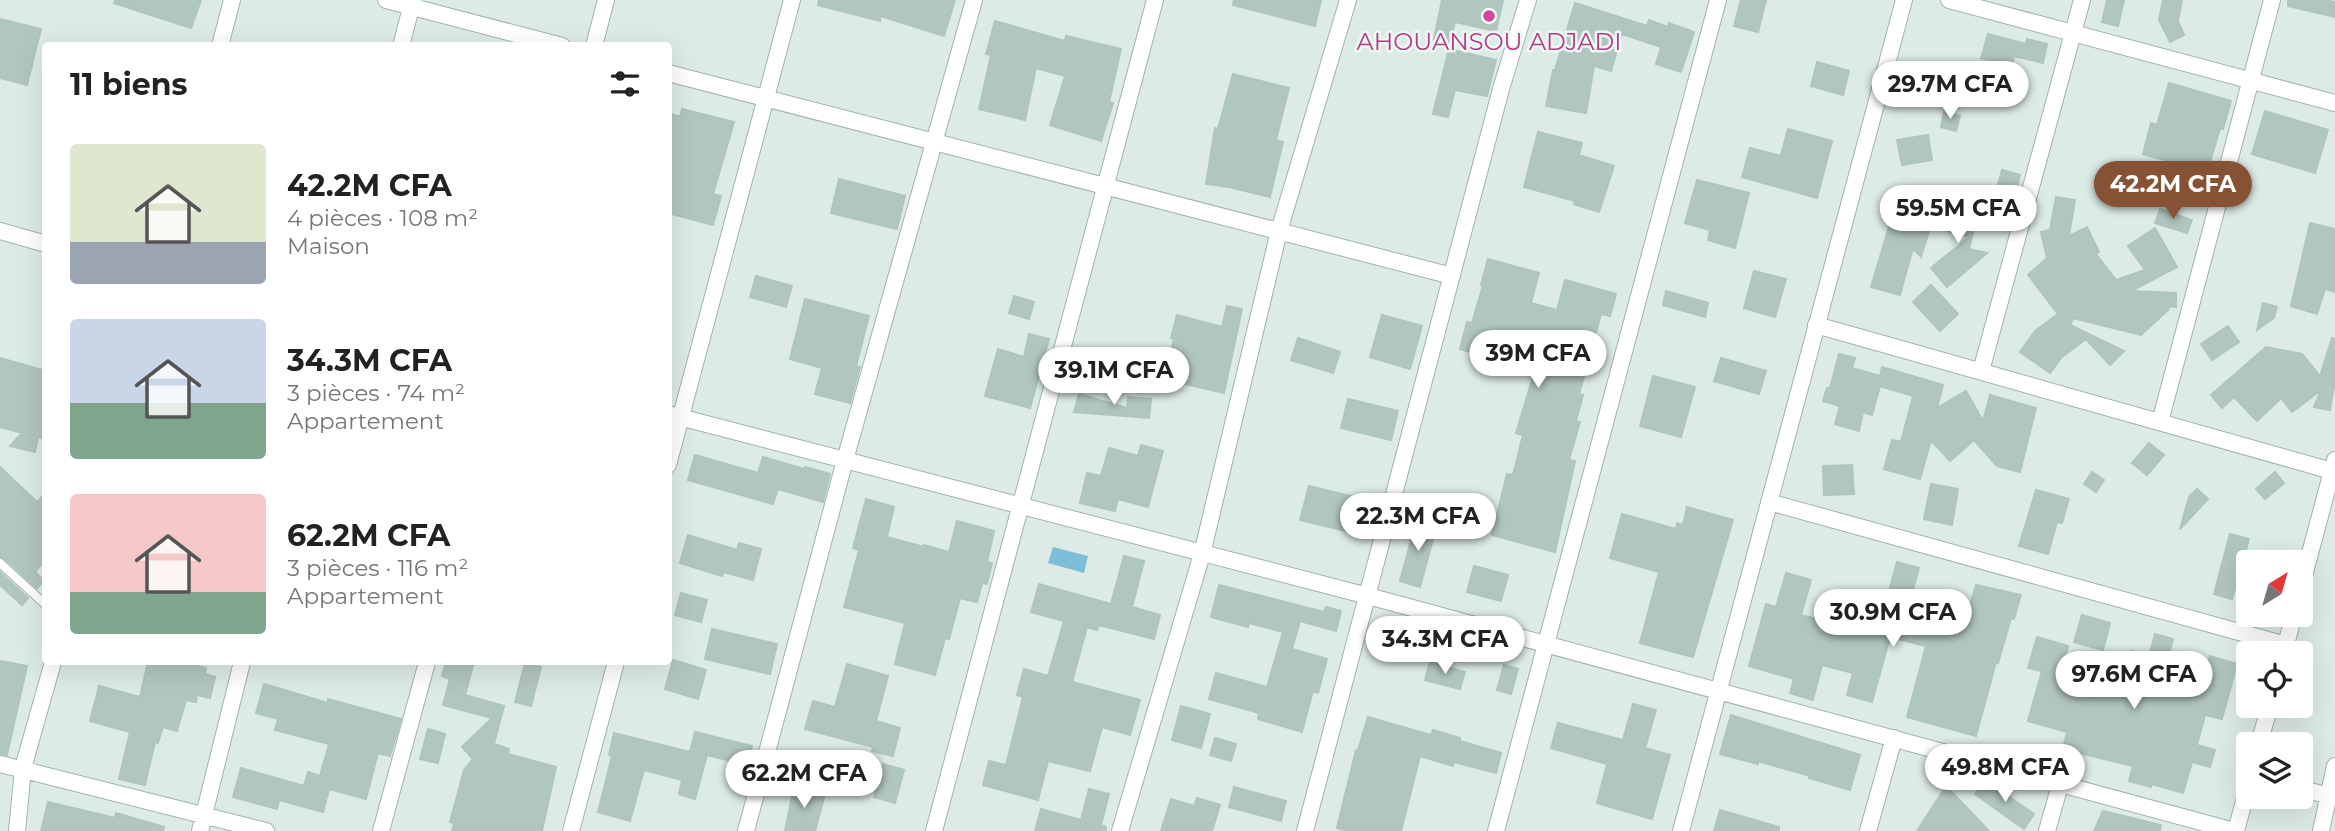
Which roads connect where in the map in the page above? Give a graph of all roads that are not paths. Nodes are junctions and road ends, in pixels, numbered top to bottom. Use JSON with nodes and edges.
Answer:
{"nodes":[{"id":1,"x":232,"y":0,"type":"edge"},
{"id":2,"x":386,"y":0,"type":"edge"},
{"id":3,"x":606,"y":0,"type":"edge"},
{"id":4,"x":792,"y":0,"type":"edge"},
{"id":5,"x":974,"y":0,"type":"edge"},
{"id":6,"x":1155,"y":0,"type":"edge"},
{"id":7,"x":1348,"y":0,"type":"edge"},
{"id":8,"x":1528,"y":0,"type":"edge"},
{"id":9,"x":1718,"y":0,"type":"edge"},
{"id":10,"x":1904,"y":0,"type":"edge"},
{"id":11,"x":1949,"y":0,"type":"edge"},
{"id":12,"x":2082,"y":0,"type":"edge"},
{"id":13,"x":2272,"y":0,"type":"edge"},
{"id":14,"x":413,"y":3,"type":"edge"},
{"id":15,"x":2073,"y":33,"type":"junction"},
{"id":16,"x":220,"y":42,"type":"edge"},
{"id":17,"x":402,"y":42,"type":"edge"},
{"id":18,"x":548,"y":42,"type":"edge"},
{"id":19,"x":595,"y":42,"type":"edge"},
{"id":20,"x":672,"y":74,"type":"edge"},
{"id":21,"x":2251,"y":80,"type":"junction"},
{"id":22,"x":766,"y":98,"type":"junction"},
{"id":23,"x":2335,"y":103,"type":"edge"},
{"id":24,"x":935,"y":142,"type":"junction"},
{"id":25,"x":1106,"y":186,"type":"junction"},
{"id":26,"x":1279,"y":231,"type":"junction"},
{"id":27,"x":0,"y":232,"type":"edge"},
{"id":28,"x":42,"y":243,"type":"edge"},
{"id":29,"x":1452,"y":276,"type":"junction"},
{"id":30,"x":1816,"y":325,"type":"junction"},
{"id":31,"x":1981,"y":371,"type":"junction"},
{"id":32,"x":675,"y":416,"type":"edge"},
{"id":33,"x":2160,"y":422,"type":"junction"},
{"id":34,"x":672,"y":437,"type":"edge"},
{"id":35,"x":845,"y":460,"type":"junction"},
{"id":36,"x":2334,"y":466,"type":"edge"},
{"id":37,"x":1769,"y":502,"type":"junction"},
{"id":38,"x":1020,"y":507,"type":"junction"},
{"id":39,"x":2311,"y":550,"type":"edge"},
{"id":40,"x":1202,"y":554,"type":"junction"},
{"id":41,"x":0,"y":563,"type":"edge"},
{"id":42,"x":1368,"y":596,"type":"junction"},
{"id":43,"x":42,"y":601,"type":"edge"},
{"id":44,"x":2257,"y":641,"type":"edge"},
{"id":45,"x":1546,"y":644,"type":"junction"},
{"id":46,"x":52,"y":665,"type":"edge"},
{"id":47,"x":241,"y":665,"type":"edge"},
{"id":48,"x":426,"y":665,"type":"edge"},
{"id":49,"x":615,"y":665,"type":"edge"},
{"id":50,"x":1718,"y":691,"type":"junction"},
{"id":51,"x":1894,"y":738,"type":"junction"},
{"id":52,"x":0,"y":764,"type":"edge"},
{"id":53,"x":2335,"y":766,"type":"edge"},
{"id":54,"x":23,"y":768,"type":"junction"},
{"id":55,"x":2060,"y":785,"type":"junction"},
{"id":56,"x":2313,"y":792,"type":"edge"},
{"id":57,"x":2331,"y":796,"type":"edge"},
{"id":58,"x":2241,"y":809,"type":"edge"},
{"id":59,"x":205,"y":814,"type":"junction"},
{"id":60,"x":17,"y":831,"type":"edge"},
{"id":61,"x":200,"y":831,"type":"edge"},
{"id":62,"x":266,"y":831,"type":"edge"},
{"id":63,"x":382,"y":831,"type":"edge"},
{"id":64,"x":571,"y":831,"type":"edge"},
{"id":65,"x":746,"y":831,"type":"edge"},
{"id":66,"x":934,"y":831,"type":"edge"},
{"id":67,"x":1120,"y":831,"type":"edge"},
{"id":68,"x":1305,"y":831,"type":"edge"},
{"id":69,"x":1496,"y":831,"type":"edge"},
{"id":70,"x":1681,"y":831,"type":"edge"},
{"id":71,"x":1868,"y":831,"type":"edge"},
{"id":72,"x":2047,"y":831,"type":"edge"},
{"id":73,"x":2235,"y":831,"type":"edge"},
{"id":74,"x":2321,"y":831,"type":"edge"}],
"edges":[{"from":1,"to":16,"type":"street"},
{"from":2,"to":14,"type":"street"},
{"from":3,"to":19,"type":"street"},
{"from":4,"to":22,"type":"street"},
{"from":5,"to":24,"type":"street"},
{"from":6,"to":25,"type":"street"},
{"from":7,"to":26,"type":"street"},
{"from":8,"to":29,"type":"street"},
{"from":9,"to":45,"type":"street"},
{"from":10,"to":30,"type":"street"},
{"from":11,"to":15,"type":"street"},
{"from":12,"to":15,"type":"street"},
{"from":13,"to":21,"type":"street"},
{"from":14,"to":17,"type":"street"},
{"from":14,"to":18,"type":"street"},
{"from":15,"to":21,"type":"street"},
{"from":15,"to":31,"type":"street"},
{"from":20,"to":22,"type":"street"},
{"from":21,"to":23,"type":"street"},
{"from":21,"to":33,"type":"street"},
{"from":22,"to":24,"type":"street"},
{"from":22,"to":32,"type":"street"},
{"from":24,"to":25,"type":"street"},
{"from":24,"to":35,"type":"street"},
{"from":25,"to":26,"type":"street"},
{"from":25,"to":38,"type":"street"},
{"from":26,"to":29,"type":"street"},
{"from":26,"to":40,"type":"street"},
{"from":27,"to":28,"type":"street"},
{"from":29,"to":42,"type":"street"},
{"from":30,"to":31,"type":"street"},
{"from":30,"to":37,"type":"street"},
{"from":31,"to":33,"type":"street"},
{"from":32,"to":34,"type":"street"},
{"from":32,"to":35,"type":"street"},
{"from":33,"to":36,"type":"street"},
{"from":35,"to":38,"type":"street"},
{"from":35,"to":65,"type":"street"},
{"from":36,"to":39,"type":"street"},
{"from":37,"to":44,"type":"street"},
{"from":37,"to":50,"type":"street"},
{"from":38,"to":40,"type":"street"},
{"from":38,"to":66,"type":"street"},
{"from":40,"to":42,"type":"street"},
{"from":40,"to":67,"type":"street"},
{"from":41,"to":43,"type":"lane"},
{"from":42,"to":45,"type":"street"},
{"from":42,"to":68,"type":"street"},
{"from":45,"to":50,"type":"street"},
{"from":45,"to":69,"type":"street"},
{"from":46,"to":54,"type":"street"},
{"from":47,"to":59,"type":"street"},
{"from":48,"to":63,"type":"street"},
{"from":49,"to":64,"type":"street"},
{"from":50,"to":51,"type":"street"},
{"from":50,"to":70,"type":"street"},
{"from":51,"to":55,"type":"street"},
{"from":51,"to":71,"type":"street"},
{"from":52,"to":54,"type":"street"},
{"from":53,"to":57,"type":"street"},
{"from":54,"to":59,"type":"street"},
{"from":54,"to":60,"type":"street"},
{"from":55,"to":72,"type":"street"},
{"from":55,"to":73,"type":"street"},
{"from":56,"to":57,"type":"street"},
{"from":57,"to":74,"type":"street"},
{"from":58,"to":73,"type":"street"},
{"from":59,"to":61,"type":"street"},
{"from":59,"to":62,"type":"street"}]}
